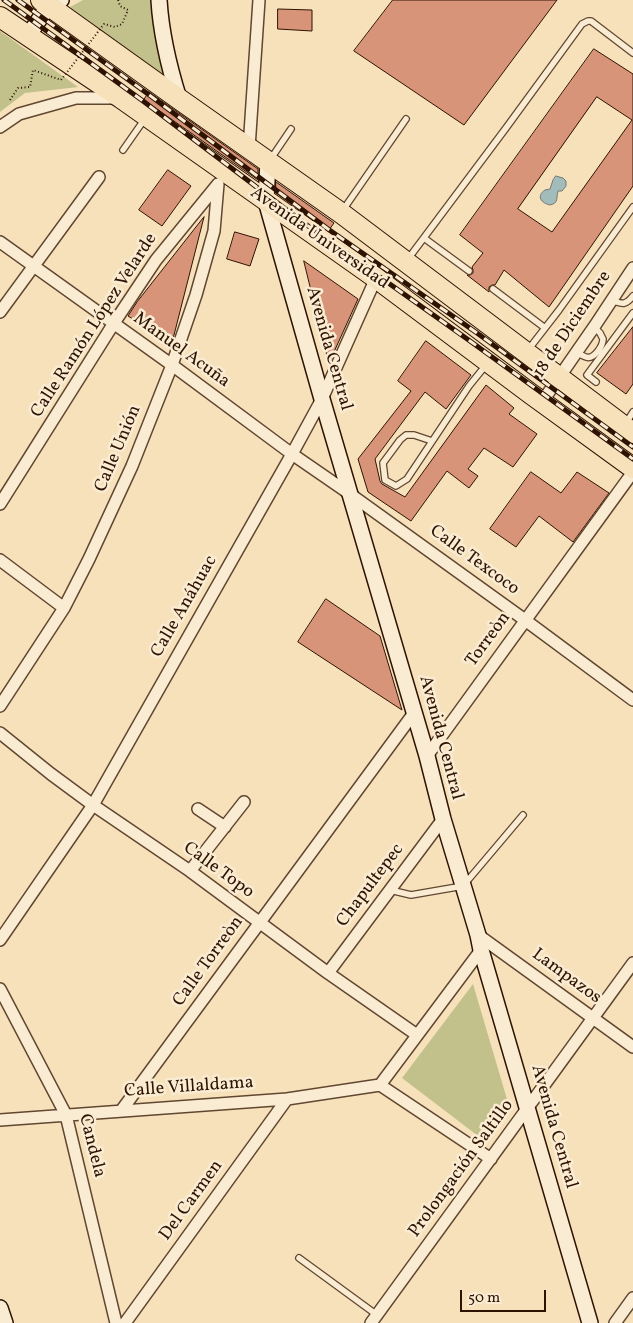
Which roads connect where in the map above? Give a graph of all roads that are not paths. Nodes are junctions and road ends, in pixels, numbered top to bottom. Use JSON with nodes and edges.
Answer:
{"nodes":[{"id":1,"x":159,"y":0,"type":"edge"},
{"id":2,"x":259,"y":0,"type":"edge"},
{"id":3,"x":50,"y":2,"type":"edge"},
{"id":4,"x":0,"y":17,"type":"edge"},
{"id":5,"x":28,"y":36,"type":"junction"},
{"id":6,"x":633,"y":53,"type":"edge"},
{"id":7,"x":121,"y":98,"type":"junction"},
{"id":8,"x":179,"y":99,"type":"junction"},
{"id":9,"x":147,"y":116,"type":"junction"},
{"id":10,"x":406,"y":120,"type":"dead end"},
{"id":11,"x":0,"y":127,"type":"edge"},
{"id":12,"x":291,"y":129,"type":"dead end"},
{"id":13,"x":250,"y":148,"type":"junction"},
{"id":14,"x":123,"y":150,"type":"dead end"},
{"id":15,"x":268,"y":161,"type":"junction"},
{"id":16,"x":99,"y":177,"type":"dead end"},
{"id":17,"x":222,"y":178,"type":"junction"},
{"id":18,"x":266,"y":201,"type":"junction"},
{"id":19,"x":633,"y":207,"type":"edge"},
{"id":20,"x":341,"y":213,"type":"junction"},
{"id":21,"x":424,"y":238,"type":"junction"},
{"id":22,"x":0,"y":242,"type":"edge"},
{"id":23,"x":406,"y":262,"type":"junction"},
{"id":24,"x":34,"y":266,"type":"junction"},
{"id":25,"x":633,"y":268,"type":"edge"},
{"id":26,"x":469,"y":271,"type":"dead end"},
{"id":27,"x":376,"y":278,"type":"junction"},
{"id":28,"x":630,"y":281,"type":"edge"},
{"id":29,"x":493,"y":289,"type":"dead end"},
{"id":30,"x":633,"y":296,"type":"edge"},
{"id":31,"x":611,"y":300,"type":"junction"},
{"id":32,"x":0,"y":312,"type":"edge"},
{"id":33,"x":633,"y":313,"type":"edge"},
{"id":34,"x":627,"y":321,"type":"junction"},
{"id":35,"x":114,"y":323,"type":"junction"},
{"id":36,"x":633,"y":326,"type":"edge"},
{"id":37,"x":594,"y":327,"type":"junction"},
{"id":38,"x":545,"y":328,"type":"junction"},
{"id":39,"x":576,"y":352,"type":"junction"},
{"id":40,"x":526,"y":353,"type":"junction"},
{"id":41,"x":489,"y":362,"type":"junction"},
{"id":42,"x":172,"y":365,"type":"junction"},
{"id":43,"x":558,"y":378,"type":"junction"},
{"id":44,"x":596,"y":382,"type":"dead end"},
{"id":45,"x":322,"y":399,"type":"junction"},
{"id":46,"x":542,"y":402,"type":"junction"},
{"id":47,"x":630,"y":424,"type":"edge"},
{"id":48,"x":432,"y":441,"type":"junction"},
{"id":49,"x":292,"y":454,"type":"junction"},
{"id":50,"x":633,"y":468,"type":"edge"},
{"id":51,"x":633,"y":472,"type":"edge"},
{"id":52,"x":350,"y":494,"type":"junction"},
{"id":53,"x":0,"y":504,"type":"edge"},
{"id":54,"x":0,"y":560,"type":"edge"},
{"id":55,"x":64,"y":608,"type":"junction"},
{"id":56,"x":525,"y":620,"type":"junction"},
{"id":57,"x":633,"y":700,"type":"edge"},
{"id":58,"x":0,"y":706,"type":"edge"},
{"id":59,"x":414,"y":713,"type":"junction"},
{"id":60,"x":0,"y":733,"type":"edge"},
{"id":61,"x":427,"y":756,"type":"junction"},
{"id":62,"x":244,"y":802,"type":"dead end"},
{"id":63,"x":93,"y":804,"type":"junction"},
{"id":64,"x":198,"y":809,"type":"dead end"},
{"id":65,"x":523,"y":815,"type":"dead end"},
{"id":66,"x":443,"y":819,"type":"junction"},
{"id":67,"x":225,"y":827,"type":"junction"},
{"id":68,"x":190,"y":871,"type":"junction"},
{"id":69,"x":463,"y":886,"type":"junction"},
{"id":70,"x":390,"y":890,"type":"junction"},
{"id":71,"x":260,"y":923,"type":"junction"},
{"id":72,"x":0,"y":940,"type":"edge"},
{"id":73,"x":480,"y":942,"type":"junction"},
{"id":74,"x":633,"y":963,"type":"edge"},
{"id":75,"x":328,"y":973,"type":"junction"},
{"id":76,"x":0,"y":989,"type":"edge"},
{"id":77,"x":592,"y":1018,"type":"junction"},
{"id":78,"x":417,"y":1036,"type":"junction"},
{"id":79,"x":633,"y":1047,"type":"edge"},
{"id":80,"x":380,"y":1085,"type":"junction"},
{"id":81,"x":287,"y":1099,"type":"junction"},
{"id":82,"x":528,"y":1108,"type":"junction"},
{"id":83,"x":121,"y":1111,"type":"junction"},
{"id":84,"x":66,"y":1115,"type":"junction"},
{"id":85,"x":0,"y":1120,"type":"edge"},
{"id":86,"x":491,"y":1159,"type":"junction"},
{"id":87,"x":299,"y":1258,"type":"dead end"},
{"id":88,"x":633,"y":1298,"type":"edge"},
{"id":89,"x":0,"y":1308,"type":"edge"},
{"id":90,"x":374,"y":1319,"type":"edge"},
{"id":91,"x":5,"y":1323,"type":"edge"},
{"id":92,"x":116,"y":1323,"type":"edge"},
{"id":93,"x":125,"y":1323,"type":"edge"},
{"id":94,"x":590,"y":1323,"type":"edge"},
{"id":95,"x":615,"y":1323,"type":"edge"}],
"edges":[{"from":1,"to":8,"type":"street"},
{"from":2,"to":13,"type":"street"},
{"from":3,"to":5,"type":"street"},
{"from":3,"to":8,"type":"highway","name":"Avenida Universidad"},
{"from":4,"to":5,"type":"highway","name":"Avenida Universidad"},
{"from":5,"to":7,"type":"highway","name":"Avenida Universidad"},
{"from":6,"to":21,"type":"lane"},
{"from":7,"to":9,"type":"highway","name":"Avenida Universidad"},
{"from":7,"to":11,"type":"street"},
{"from":8,"to":13,"type":"highway","name":"Avenida Universidad"},
{"from":9,"to":14,"type":"lane"},
{"from":9,"to":17,"type":"highway","name":"Avenida Universidad"},
{"from":10,"to":20,"type":"lane"},
{"from":12,"to":15,"type":"lane"},
{"from":13,"to":15,"type":"highway","name":"Avenida Universidad"},
{"from":15,"to":18,"type":"street","name":"Avenida Central"},
{"from":15,"to":20,"type":"highway","name":"Avenida Universidad"},
{"from":16,"to":24,"type":"street"},
{"from":17,"to":18,"type":"highway","name":"Avenida Universidad"},
{"from":17,"to":35,"type":"street","name":"Calle Ramón López Velarde"},
{"from":17,"to":42,"type":"street","name":"Calle Unión"},
{"from":18,"to":27,"type":"highway","name":"Avenida Universidad"},
{"from":18,"to":45,"type":"street","name":"Avenida Central"},
{"from":19,"to":38,"type":"lane"},
{"from":20,"to":23,"type":"highway","name":"Avenida Universidad"},
{"from":21,"to":23,"type":"lane"},
{"from":21,"to":26,"type":"lane"},
{"from":22,"to":24,"type":"street","name":"Manuel Acuña"},
{"from":23,"to":40,"type":"highway","name":"Avenida Universidad"},
{"from":24,"to":32,"type":"street"},
{"from":24,"to":35,"type":"street","name":"Manuel Acuña"},
{"from":25,"to":28,"type":"street","name":"18 de Diciembre"},
{"from":27,"to":41,"type":"highway","name":"Avenida Universidad"},
{"from":27,"to":45,"type":"street","name":"Calle Anáhuac"},
{"from":28,"to":31,"type":"street","name":"18 de Diciembre"},
{"from":29,"to":38,"type":"lane"},
{"from":30,"to":31,"type":"lane"},
{"from":31,"to":37,"type":"street","name":"18 de Diciembre"},
{"from":33,"to":34,"type":"lane"},
{"from":34,"to":36,"type":"lane"},
{"from":34,"to":44,"type":"lane"},
{"from":35,"to":42,"type":"street","name":"Manuel Acuña"},
{"from":35,"to":53,"type":"street","name":"Calle Ramón López Velarde"},
{"from":37,"to":39,"type":"street","name":"18 de Diciembre"},
{"from":37,"to":39,"type":"lane"},
{"from":38,"to":40,"type":"lane"},
{"from":39,"to":43,"type":"street","name":"18 de Diciembre"},
{"from":40,"to":43,"type":"highway","name":"Avenida Universidad"},
{"from":41,"to":46,"type":"highway","name":"Avenida Universidad"},
{"from":41,"to":48,"type":"lane"},
{"from":42,"to":49,"type":"street","name":"Manuel Acuña"},
{"from":42,"to":55,"type":"street","name":"Calle Unión"},
{"from":43,"to":46,"type":"street","name":"18 de Diciembre"},
{"from":43,"to":47,"type":"highway","name":"Avenida Universidad"},
{"from":45,"to":49,"type":"street","name":"Calle Anáhuac"},
{"from":45,"to":52,"type":"street","name":"Avenida Central"},
{"from":46,"to":50,"type":"highway","name":"Avenida Universidad"},
{"from":48,"to":48,"type":"lane"},
{"from":49,"to":52,"type":"street","name":"Calle Texcoco"},
{"from":49,"to":63,"type":"street","name":"Calle Anáhuac"},
{"from":51,"to":56,"type":"street","name":"Torreòn"},
{"from":52,"to":56,"type":"street","name":"Calle Texcoco"},
{"from":52,"to":59,"type":"street","name":"Avenida Central"},
{"from":54,"to":55,"type":"street"},
{"from":55,"to":58,"type":"street","name":"Calle Unión"},
{"from":56,"to":57,"type":"street","name":"Calle Texcoco"},
{"from":56,"to":61,"type":"street","name":"Torreòn"},
{"from":59,"to":61,"type":"street","name":"Avenida Central"},
{"from":59,"to":71,"type":"street","name":"Calle Torreòn"},
{"from":60,"to":63,"type":"street","name":"Calle Topo"},
{"from":61,"to":66,"type":"street","name":"Avenida Central"},
{"from":62,"to":67,"type":"street"},
{"from":63,"to":68,"type":"street","name":"Calle Topo"},
{"from":63,"to":72,"type":"street","name":"Calle Anáhuac"},
{"from":64,"to":67,"type":"street"},
{"from":65,"to":69,"type":"lane"},
{"from":66,"to":69,"type":"street","name":"Avenida Central"},
{"from":66,"to":70,"type":"street","name":"Chapultepec"},
{"from":67,"to":68,"type":"street"},
{"from":68,"to":71,"type":"street","name":"Calle Topo"},
{"from":69,"to":70,"type":"lane"},
{"from":69,"to":73,"type":"street","name":"Avenida Central"},
{"from":70,"to":75,"type":"street","name":"Chapultepec"},
{"from":71,"to":75,"type":"street","name":"Calle Topo"},
{"from":71,"to":83,"type":"street","name":"Calle Torreòn"},
{"from":73,"to":77,"type":"street","name":"Lampazos"},
{"from":73,"to":78,"type":"street"},
{"from":73,"to":82,"type":"street","name":"Avenida Central"},
{"from":74,"to":77,"type":"street","name":"Prolongación Saltillo"},
{"from":75,"to":78,"type":"street","name":"Calle Topo"},
{"from":76,"to":84,"type":"street","name":"Candela"},
{"from":77,"to":79,"type":"street","name":"Lampazos"},
{"from":77,"to":82,"type":"street","name":"Prolongación Saltillo"},
{"from":78,"to":80,"type":"street"},
{"from":80,"to":81,"type":"street","name":"Calle Villaldama"},
{"from":80,"to":86,"type":"street"},
{"from":81,"to":83,"type":"street","name":"Calle Villaldama"},
{"from":81,"to":93,"type":"street","name":"Del Carmen"},
{"from":82,"to":86,"type":"street","name":"Prolongación Saltillo"},
{"from":82,"to":94,"type":"street","name":"Avenida Central"},
{"from":83,"to":84,"type":"street","name":"Calle Villaldama"},
{"from":84,"to":85,"type":"street","name":"Calle Villaldama"},
{"from":84,"to":92,"type":"street","name":"Candela"},
{"from":86,"to":90,"type":"street","name":"Prolongación Saltillo"},
{"from":87,"to":90,"type":"lane"},
{"from":88,"to":95,"type":"street"},
{"from":89,"to":91,"type":"street"}]}
